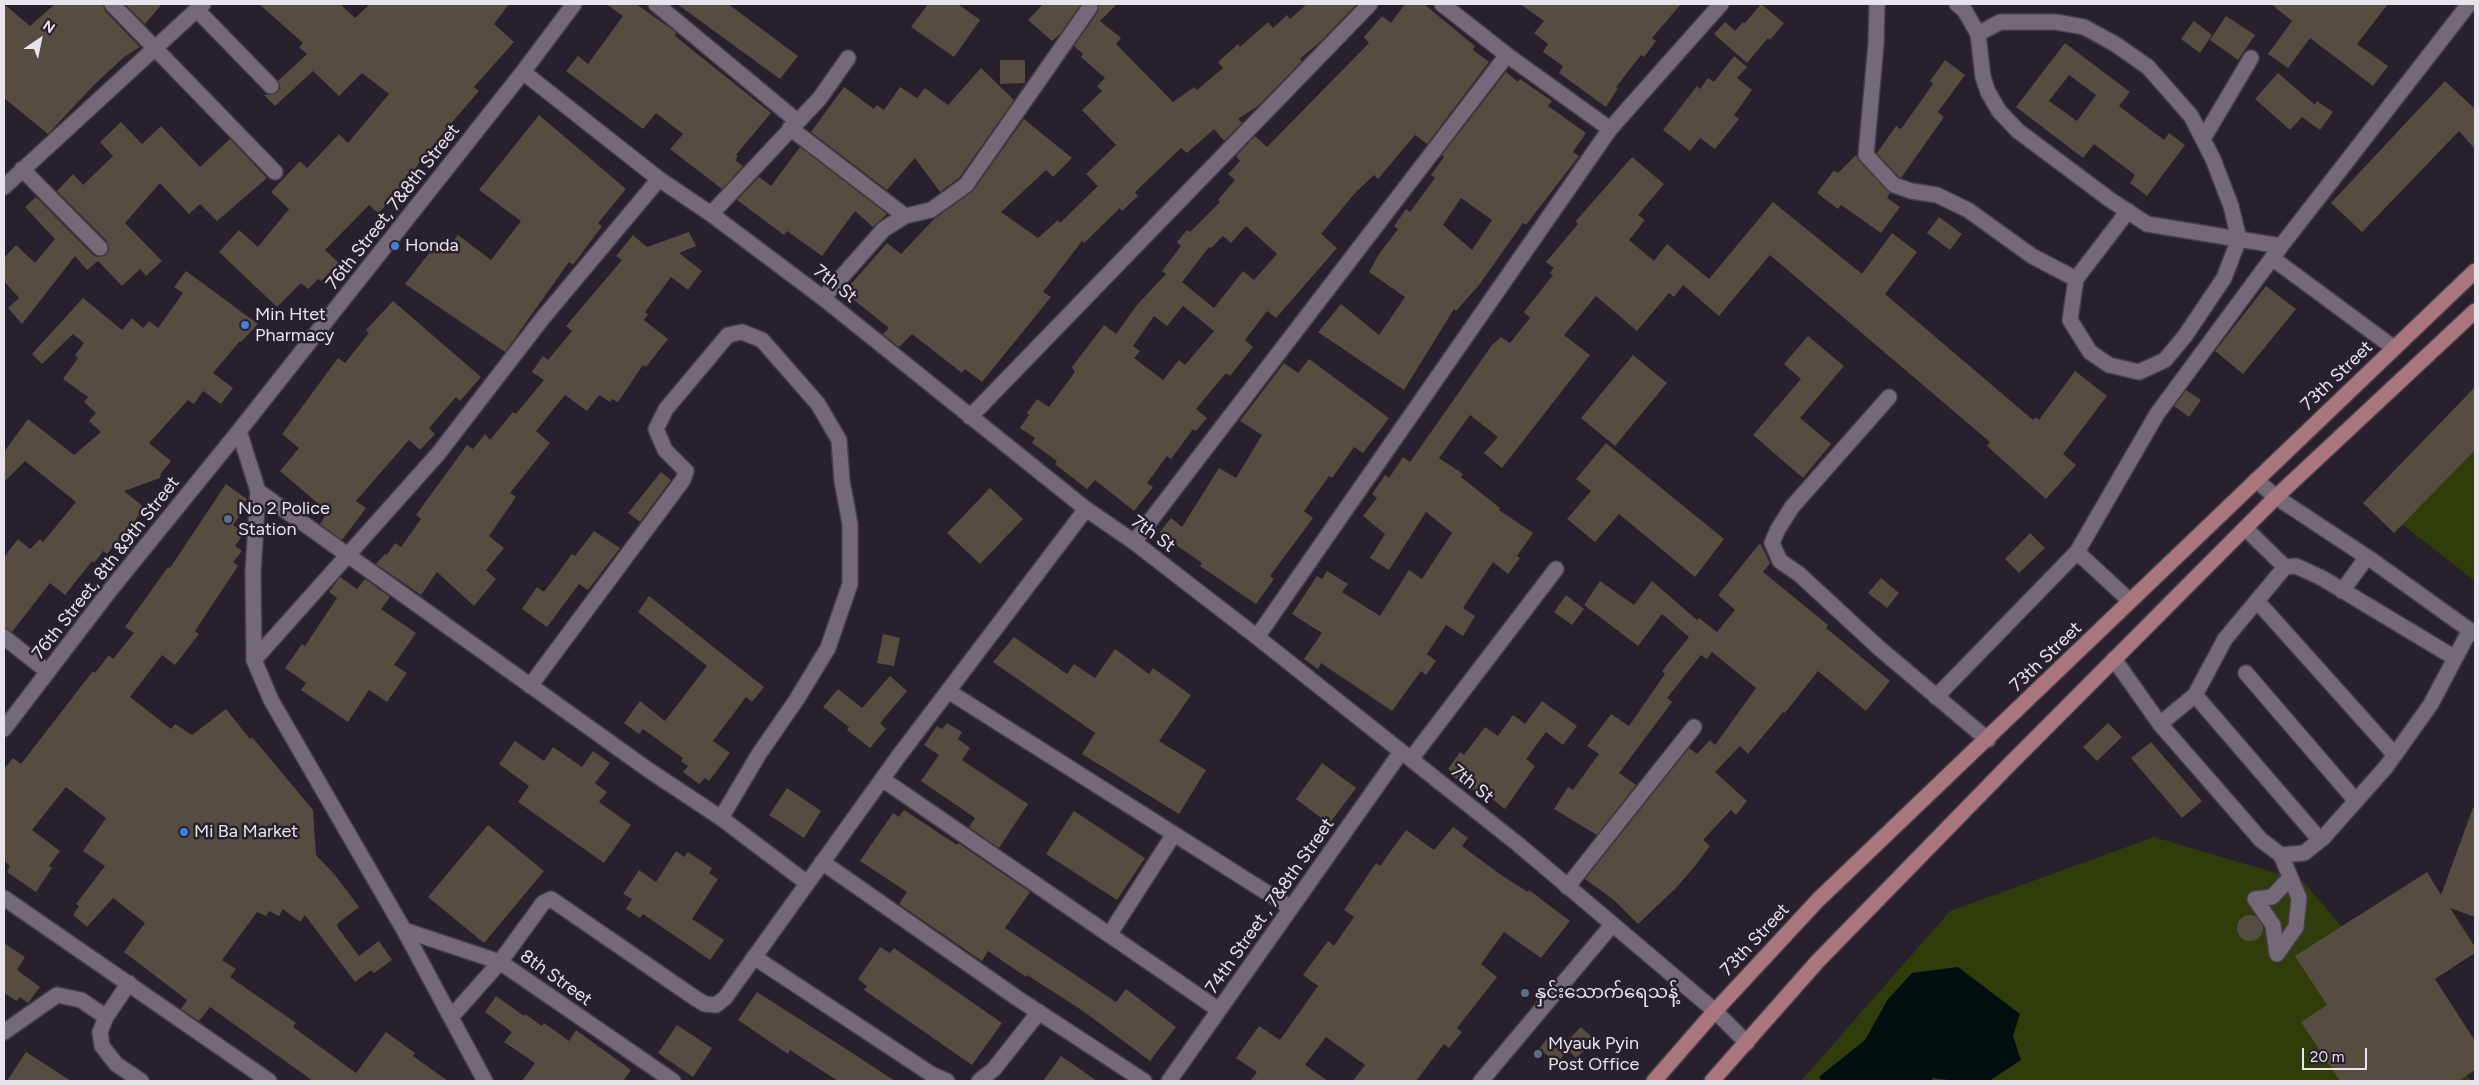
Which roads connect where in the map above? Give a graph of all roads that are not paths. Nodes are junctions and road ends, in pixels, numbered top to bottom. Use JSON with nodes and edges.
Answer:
{"nodes":[{"id":1,"x":112,"y":4,"type":"edge"},
{"id":2,"x":574,"y":4,"type":"edge"},
{"id":3,"x":656,"y":4,"type":"edge"},
{"id":4,"x":1370,"y":4,"type":"edge"},
{"id":5,"x":1442,"y":4,"type":"edge"},
{"id":6,"x":1721,"y":4,"type":"edge"},
{"id":7,"x":1876,"y":4,"type":"edge"},
{"id":8,"x":1957,"y":4,"type":"edge"},
{"id":9,"x":2469,"y":4,"type":"edge"},
{"id":10,"x":200,"y":7,"type":"edge"},
{"id":11,"x":1090,"y":7,"type":"dead end"},
{"id":12,"x":1978,"y":34,"type":"junction"},
{"id":13,"x":156,"y":47,"type":"junction"},
{"id":14,"x":1507,"y":55,"type":"junction"},
{"id":15,"x":848,"y":58,"type":"dead end"},
{"id":16,"x":2251,"y":58,"type":"dead end"},
{"id":17,"x":523,"y":72,"type":"junction"},
{"id":18,"x":271,"y":86,"type":"dead end"},
{"id":19,"x":793,"y":125,"type":"junction"},
{"id":20,"x":1610,"y":129,"type":"junction"},
{"id":21,"x":2203,"y":139,"type":"junction"},
{"id":22,"x":22,"y":169,"type":"junction"},
{"id":23,"x":276,"y":172,"type":"dead end"},
{"id":24,"x":659,"y":179,"type":"junction"},
{"id":25,"x":4,"y":187,"type":"edge"},
{"id":26,"x":2128,"y":212,"type":"junction"},
{"id":27,"x":712,"y":214,"type":"junction"},
{"id":28,"x":905,"y":216,"type":"junction"},
{"id":29,"x":2239,"y":239,"type":"junction"},
{"id":30,"x":100,"y":248,"type":"dead end"},
{"id":31,"x":2277,"y":252,"type":"junction"},
{"id":32,"x":2475,"y":271,"type":"edge"},
{"id":33,"x":2076,"y":279,"type":"junction"},
{"id":34,"x":823,"y":298,"type":"junction"},
{"id":35,"x":2475,"y":311,"type":"edge"},
{"id":36,"x":2394,"y":348,"type":"junction"},
{"id":37,"x":1889,"y":397,"type":"dead end"},
{"id":38,"x":970,"y":417,"type":"junction"},
{"id":39,"x":239,"y":431,"type":"junction"},
{"id":40,"x":2256,"y":480,"type":"junction"},
{"id":41,"x":258,"y":491,"type":"junction"},
{"id":42,"x":2276,"y":497,"type":"junction"},
{"id":43,"x":1086,"y":509,"type":"junction"},
{"id":44,"x":2245,"y":528,"type":"junction"},
{"id":45,"x":1134,"y":542,"type":"junction"},
{"id":46,"x":2077,"y":552,"type":"junction"},
{"id":47,"x":347,"y":556,"type":"junction"},
{"id":48,"x":2367,"y":558,"type":"junction"},
{"id":49,"x":2286,"y":567,"type":"junction"},
{"id":50,"x":1556,"y":569,"type":"dead end"},
{"id":51,"x":2342,"y":590,"type":"junction"},
{"id":52,"x":2130,"y":601,"type":"junction"},
{"id":53,"x":2257,"y":601,"type":"junction"},
{"id":54,"x":2473,"y":632,"type":"edge"},
{"id":55,"x":4,"y":637,"type":"edge"},
{"id":56,"x":1258,"y":637,"type":"junction"},
{"id":57,"x":2455,"y":658,"type":"junction"},
{"id":58,"x":2114,"y":659,"type":"junction"},
{"id":59,"x":254,"y":660,"type":"junction"},
{"id":60,"x":48,"y":672,"type":"junction"},
{"id":61,"x":2246,"y":673,"type":"dead end"},
{"id":62,"x":530,"y":686,"type":"junction"},
{"id":63,"x":948,"y":691,"type":"junction"},
{"id":64,"x":2195,"y":695,"type":"junction"},
{"id":65,"x":1936,"y":696,"type":"junction"},
{"id":66,"x":2160,"y":724,"type":"junction"},
{"id":67,"x":1694,"y":727,"type":"dead end"},
{"id":68,"x":4,"y":729,"type":"edge"},
{"id":69,"x":1988,"y":740,"type":"junction"},
{"id":70,"x":2395,"y":755,"type":"junction"},
{"id":71,"x":1406,"y":756,"type":"junction"},
{"id":72,"x":882,"y":779,"type":"junction"},
{"id":73,"x":2356,"y":801,"type":"junction"},
{"id":74,"x":721,"y":818,"type":"junction"},
{"id":75,"x":1174,"y":834,"type":"junction"},
{"id":76,"x":2320,"y":840,"type":"junction"},
{"id":77,"x":2281,"y":855,"type":"junction"},
{"id":78,"x":822,"y":862,"type":"junction"},
{"id":79,"x":2290,"y":878,"type":"junction"},
{"id":80,"x":807,"y":883,"type":"junction"},
{"id":81,"x":1567,"y":887,"type":"junction"},
{"id":82,"x":4,"y":898,"type":"edge"},
{"id":83,"x":1291,"y":908,"type":"junction"},
{"id":84,"x":1612,"y":925,"type":"junction"},
{"id":85,"x":404,"y":930,"type":"junction"},
{"id":86,"x":1109,"y":935,"type":"junction"},
{"id":87,"x":754,"y":958,"type":"junction"},
{"id":88,"x":500,"y":962,"type":"junction"},
{"id":89,"x":129,"y":983,"type":"junction"},
{"id":90,"x":1219,"y":1010,"type":"junction"},
{"id":91,"x":1715,"y":1011,"type":"junction"},
{"id":92,"x":1038,"y":1012,"type":"junction"},
{"id":93,"x":452,"y":1016,"type":"junction"},
{"id":94,"x":106,"y":1017,"type":"junction"},
{"id":95,"x":4,"y":1032,"type":"edge"},
{"id":96,"x":1747,"y":1043,"type":"junction"},
{"id":97,"x":141,"y":1081,"type":"edge"},
{"id":98,"x":269,"y":1081,"type":"edge"},
{"id":99,"x":485,"y":1081,"type":"edge"},
{"id":100,"x":673,"y":1081,"type":"edge"},
{"id":101,"x":948,"y":1081,"type":"edge"},
{"id":102,"x":979,"y":1081,"type":"edge"},
{"id":103,"x":1144,"y":1081,"type":"edge"},
{"id":104,"x":1169,"y":1081,"type":"edge"},
{"id":105,"x":1481,"y":1081,"type":"edge"},
{"id":106,"x":1654,"y":1081,"type":"edge"},
{"id":107,"x":1712,"y":1081,"type":"edge"}],
"edges":[{"from":1,"to":13,"type":"street"},
{"from":2,"to":17,"type":"street","name":"76th Street, 7&8th Street"},
{"from":3,"to":19,"type":"street"},
{"from":4,"to":38,"type":"street"},
{"from":5,"to":14,"type":"street"},
{"from":6,"to":20,"type":"street"},
{"from":7,"to":33,"type":"street"},
{"from":8,"to":12,"type":"street"},
{"from":9,"to":31,"type":"street"},
{"from":10,"to":13,"type":"street"},
{"from":10,"to":18,"type":"street"},
{"from":11,"to":28,"type":"street"},
{"from":12,"to":21,"type":"street"},
{"from":12,"to":26,"type":"street"},
{"from":13,"to":22,"type":"street"},
{"from":13,"to":23,"type":"street"},
{"from":14,"to":20,"type":"street"},
{"from":14,"to":45,"type":"street"},
{"from":15,"to":19,"type":"street"},
{"from":16,"to":21,"type":"street"},
{"from":17,"to":24,"type":"street","name":"7th St"},
{"from":17,"to":39,"type":"street","name":"76th Street, 7&8th Street"},
{"from":19,"to":27,"type":"street"},
{"from":19,"to":28,"type":"street"},
{"from":20,"to":56,"type":"street"},
{"from":21,"to":29,"type":"street"},
{"from":22,"to":25,"type":"street"},
{"from":22,"to":30,"type":"street"},
{"from":24,"to":27,"type":"street","name":"7th St"},
{"from":24,"to":47,"type":"street"},
{"from":26,"to":29,"type":"street"},
{"from":26,"to":33,"type":"street"},
{"from":27,"to":34,"type":"street","name":"7th St"},
{"from":28,"to":34,"type":"street"},
{"from":29,"to":31,"type":"street"},
{"from":29,"to":33,"type":"street"},
{"from":31,"to":36,"type":"street"},
{"from":31,"to":46,"type":"street"},
{"from":32,"to":36,"type":"main road","name":"73th Street"},
{"from":34,"to":38,"type":"street","name":"7th St"},
{"from":35,"to":42,"type":"main road"},
{"from":36,"to":40,"type":"main road","name":"73th Street"},
{"from":37,"to":65,"type":"street"},
{"from":38,"to":43,"type":"street","name":"7th St"},
{"from":39,"to":41,"type":"street"},
{"from":39,"to":60,"type":"street","name":"76th Street, 8th &9th Street"},
{"from":40,"to":42,"type":"street"},
{"from":40,"to":52,"type":"main road","name":"73th Street"},
{"from":41,"to":47,"type":"street"},
{"from":41,"to":59,"type":"street"},
{"from":42,"to":44,"type":"main road"},
{"from":42,"to":48,"type":"street"},
{"from":43,"to":45,"type":"street","name":"7th St"},
{"from":43,"to":63,"type":"street"},
{"from":44,"to":49,"type":"street"},
{"from":44,"to":58,"type":"main road"},
{"from":45,"to":56,"type":"street","name":"7th St"},
{"from":46,"to":52,"type":"street"},
{"from":46,"to":65,"type":"street"},
{"from":47,"to":59,"type":"street"},
{"from":47,"to":62,"type":"street"},
{"from":48,"to":51,"type":"street"},
{"from":48,"to":54,"type":"street"},
{"from":49,"to":51,"type":"street"},
{"from":49,"to":53,"type":"street"},
{"from":50,"to":71,"type":"street","name":"74th Street , 7&8th Street"},
{"from":51,"to":57,"type":"street"},
{"from":52,"to":69,"type":"main road","name":"73th Street"},
{"from":53,"to":64,"type":"street"},
{"from":53,"to":70,"type":"street"},
{"from":54,"to":57,"type":"street"},
{"from":55,"to":60,"type":"street"},
{"from":56,"to":71,"type":"street","name":"7th St"},
{"from":57,"to":70,"type":"street"},
{"from":58,"to":66,"type":"street"},
{"from":58,"to":96,"type":"main road"},
{"from":59,"to":85,"type":"street"},
{"from":60,"to":68,"type":"street","name":"76th Street, 8th &9th Street"},
{"from":61,"to":73,"type":"street"},
{"from":62,"to":74,"type":"street"},
{"from":62,"to":74,"type":"street"},
{"from":63,"to":72,"type":"street"},
{"from":63,"to":75,"type":"street"},
{"from":64,"to":66,"type":"street"},
{"from":64,"to":76,"type":"street"},
{"from":65,"to":69,"type":"street"},
{"from":66,"to":77,"type":"street"},
{"from":67,"to":81,"type":"street"},
{"from":69,"to":91,"type":"main road","name":"73th Street"},
{"from":70,"to":73,"type":"street"},
{"from":71,"to":81,"type":"street","name":"7th St"},
{"from":71,"to":83,"type":"street","name":"74th Street , 7&8th Street"},
{"from":72,"to":78,"type":"street"},
{"from":72,"to":86,"type":"street"},
{"from":73,"to":76,"type":"street"},
{"from":74,"to":80,"type":"street"},
{"from":75,"to":83,"type":"street"},
{"from":75,"to":86,"type":"street"},
{"from":76,"to":77,"type":"street"},
{"from":77,"to":79,"type":"street"},
{"from":78,"to":80,"type":"street"},
{"from":78,"to":92,"type":"street"},
{"from":79,"to":79,"type":"street"},
{"from":80,"to":87,"type":"street"},
{"from":81,"to":84,"type":"street","name":"7th St"},
{"from":82,"to":89,"type":"street"},
{"from":83,"to":90,"type":"street","name":"74th Street , 7&8th Street"},
{"from":84,"to":91,"type":"street","name":"7th St"},
{"from":84,"to":105,"type":"street"},
{"from":85,"to":88,"type":"street","name":"8th Street"},
{"from":85,"to":93,"type":"street"},
{"from":86,"to":90,"type":"street"},
{"from":87,"to":88,"type":"street"},
{"from":87,"to":101,"type":"street"},
{"from":88,"to":93,"type":"street"},
{"from":88,"to":100,"type":"street","name":"8th Street"},
{"from":89,"to":94,"type":"street"},
{"from":89,"to":98,"type":"street"},
{"from":90,"to":104,"type":"street","name":"74th Street , 7&8th Street"},
{"from":91,"to":96,"type":"street","name":"7th St"},
{"from":91,"to":106,"type":"main road","name":"73th Street"},
{"from":92,"to":102,"type":"street"},
{"from":92,"to":103,"type":"street"},
{"from":93,"to":99,"type":"street"},
{"from":94,"to":95,"type":"street"},
{"from":94,"to":97,"type":"street"},
{"from":96,"to":107,"type":"main road"}]}
